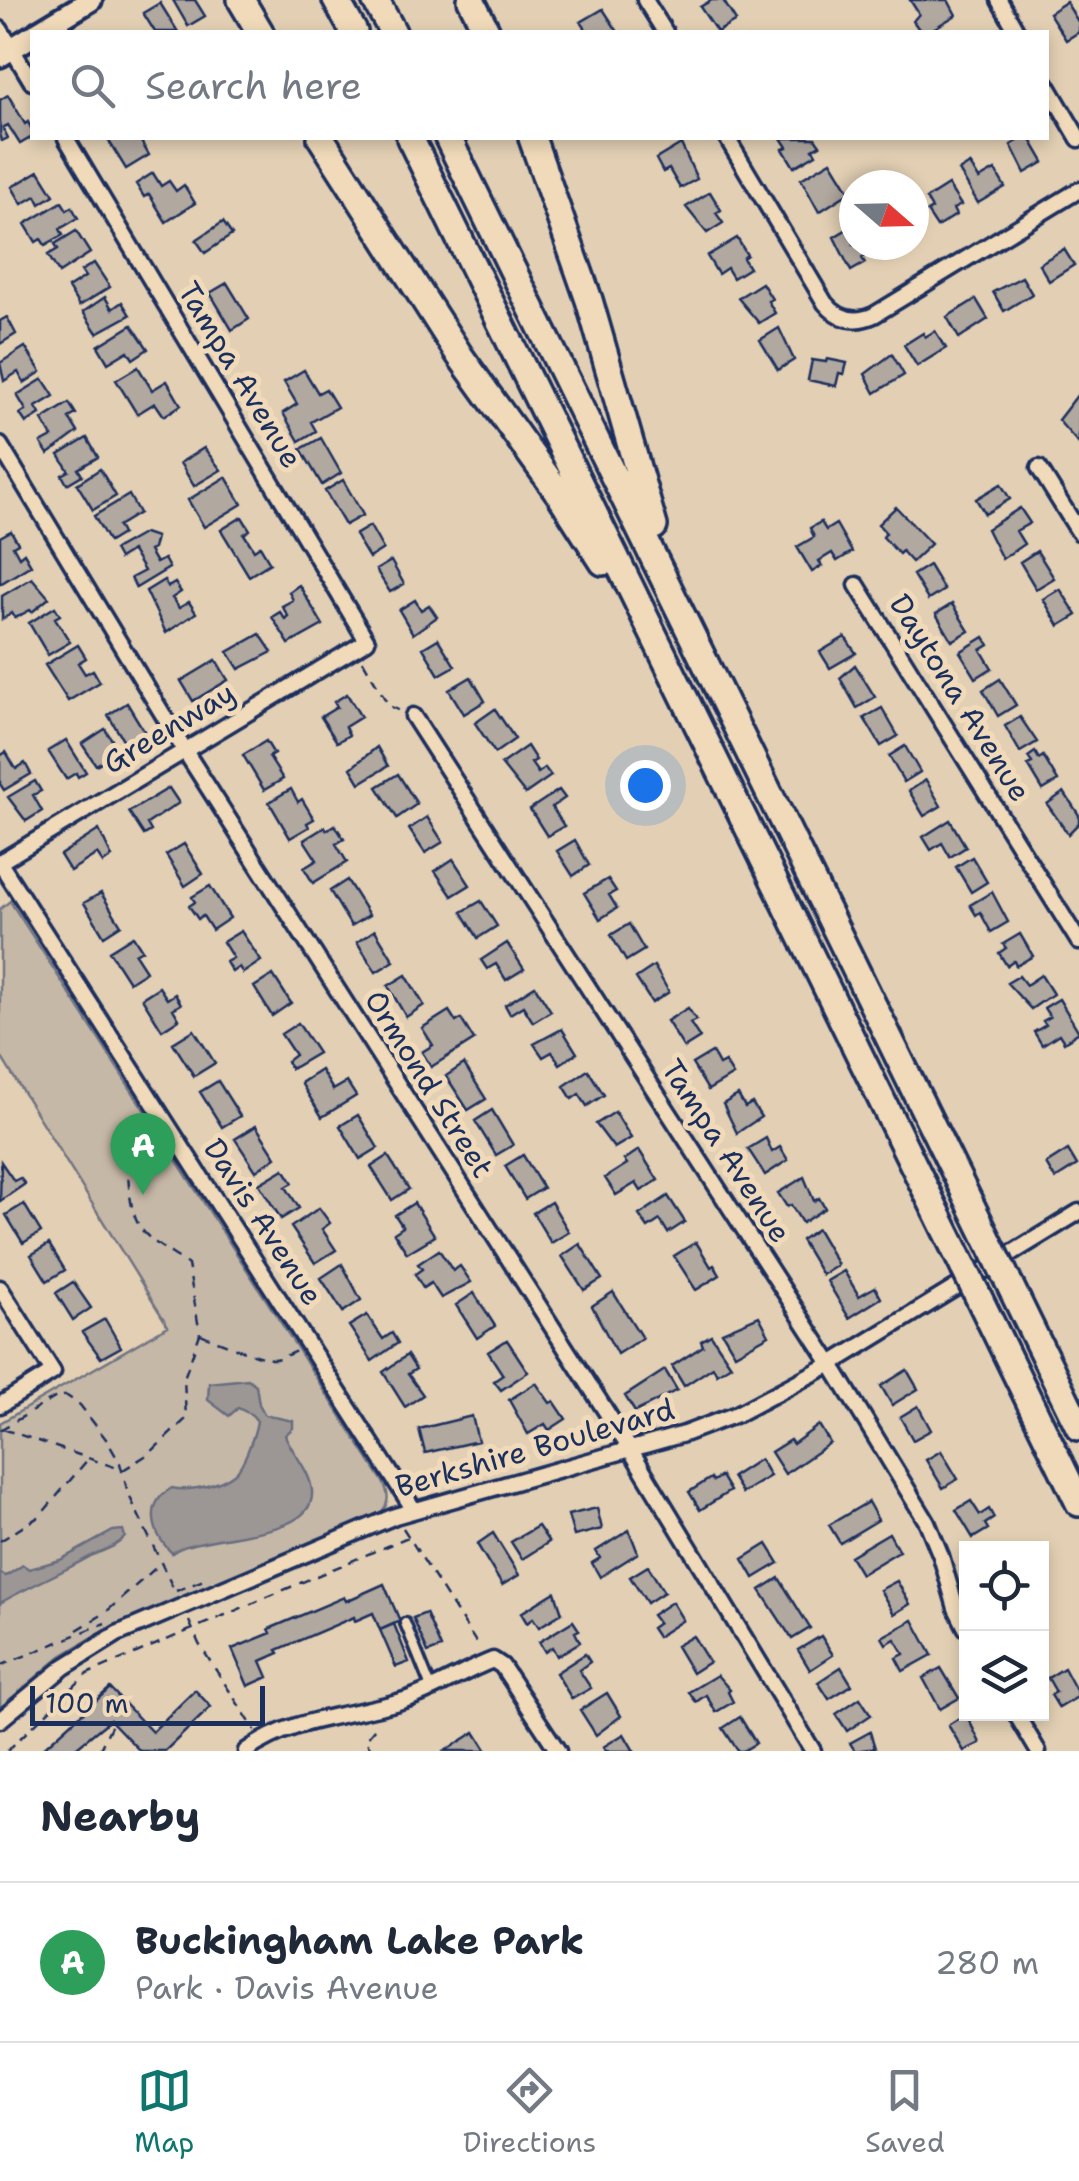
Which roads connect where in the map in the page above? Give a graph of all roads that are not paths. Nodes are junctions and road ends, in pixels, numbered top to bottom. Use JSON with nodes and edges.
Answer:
{"nodes":[{"id":1,"x":91,"y":0,"type":"edge"},
{"id":2,"x":242,"y":0,"type":"edge"},
{"id":3,"x":336,"y":0,"type":"edge"},
{"id":4,"x":376,"y":0,"type":"edge"},
{"id":5,"x":471,"y":0,"type":"edge"},
{"id":6,"x":646,"y":0,"type":"edge"},
{"id":7,"x":999,"y":0,"type":"edge"},
{"id":8,"x":0,"y":29,"type":"edge"},
{"id":9,"x":42,"y":30,"type":"edge"},
{"id":10,"x":259,"y":30,"type":"edge"},
{"id":11,"x":353,"y":30,"type":"edge"},
{"id":12,"x":392,"y":30,"type":"edge"},
{"id":13,"x":485,"y":30,"type":"edge"},
{"id":14,"x":664,"y":30,"type":"edge"},
{"id":15,"x":1017,"y":30,"type":"edge"},
{"id":16,"x":30,"y":37,"type":"edge"},
{"id":17,"x":6,"y":52,"type":"edge"},
{"id":18,"x":30,"y":80,"type":"edge"},
{"id":19,"x":1049,"y":87,"type":"edge"},
{"id":20,"x":1079,"y":139,"type":"edge"},
{"id":21,"x":67,"y":140,"type":"edge"},
{"id":22,"x":323,"y":140,"type":"edge"},
{"id":23,"x":411,"y":140,"type":"edge"},
{"id":24,"x":449,"y":140,"type":"edge"},
{"id":25,"x":533,"y":140,"type":"edge"},
{"id":26,"x":728,"y":140,"type":"edge"},
{"id":27,"x":1079,"y":190,"type":"edge"},
{"id":28,"x":0,"y":445,"type":"edge"},
{"id":29,"x":1039,"y":468,"type":"dead end"},
{"id":30,"x":1079,"y":532,"type":"edge"},
{"id":31,"x":858,"y":585,"type":"dead end"},
{"id":32,"x":361,"y":645,"type":"joint"},
{"id":33,"x":708,"y":666,"type":"junction"},
{"id":34,"x":693,"y":713,"type":"junction"},
{"id":35,"x":413,"y":716,"type":"road end"},
{"id":36,"x":184,"y":751,"type":"junction"},
{"id":37,"x":0,"y":863,"type":"edge"},
{"id":38,"x":1079,"y":942,"type":"edge"},
{"id":39,"x":1079,"y":1212,"type":"edge"},
{"id":40,"x":0,"y":1288,"type":"edge"},
{"id":41,"x":831,"y":1364,"type":"junction"},
{"id":42,"x":0,"y":1405,"type":"edge"},
{"id":43,"x":1079,"y":1426,"type":"edge"},
{"id":44,"x":630,"y":1449,"type":"junction"},
{"id":45,"x":1079,"y":1503,"type":"edge"},
{"id":46,"x":414,"y":1510,"type":"junction"},
{"id":47,"x":959,"y":1614,"type":"edge"},
{"id":48,"x":405,"y":1623,"type":"dead end"},
{"id":49,"x":432,"y":1690,"type":"junction"},
{"id":50,"x":0,"y":1720,"type":"edge"},
{"id":51,"x":1020,"y":1721,"type":"edge"},
{"id":52,"x":246,"y":1751,"type":"edge"},
{"id":53,"x":558,"y":1751,"type":"edge"},
{"id":54,"x":813,"y":1751,"type":"edge"},
{"id":55,"x":1038,"y":1751,"type":"edge"}],
"edges":[{"from":1,"to":9,"type":"street"},
{"from":2,"to":10,"type":"highway"},
{"from":3,"to":11,"type":"highway"},
{"from":4,"to":12,"type":"highway"},
{"from":5,"to":13,"type":"highway"},
{"from":6,"to":14,"type":"street"},
{"from":7,"to":15,"type":"street"},
{"from":8,"to":17,"type":"street"},
{"from":16,"to":17,"type":"street"},
{"from":17,"to":18,"type":"street"},
{"from":19,"to":20,"type":"street"},
{"from":21,"to":32,"type":"street","name":"Tampa Avenue"},
{"from":22,"to":34,"type":"highway"},
{"from":23,"to":34,"type":"highway"},
{"from":24,"to":33,"type":"highway"},
{"from":25,"to":33,"type":"highway"},
{"from":26,"to":27,"type":"street"},
{"from":28,"to":36,"type":"street","name":"Ormond Street"},
{"from":29,"to":30,"type":"street"},
{"from":31,"to":38,"type":"street","name":"Daytona Avenue"},
{"from":32,"to":36,"type":"street","name":"Greenway"},
{"from":33,"to":43,"type":"highway"},
{"from":34,"to":45,"type":"highway","bridge":true},
{"from":35,"to":41,"type":"street","name":"Tampa Avenue"},
{"from":36,"to":37,"type":"street","name":"Greenway"},
{"from":36,"to":44,"type":"street","name":"Ormond Street"},
{"from":37,"to":46,"type":"street","name":"Davis Avenue"},
{"from":39,"to":41,"type":"street","name":"Berkshire Boulevard"},
{"from":40,"to":42,"type":"street"},
{"from":41,"to":44,"type":"street","name":"Berkshire Boulevard"},
{"from":41,"to":47,"type":"street","name":"Tampa Avenue"},
{"from":44,"to":46,"type":"street","name":"Berkshire Boulevard"},
{"from":44,"to":54,"type":"street","name":"Ormond Street"},
{"from":46,"to":50,"type":"street","name":"Berkshire Boulevard"},
{"from":48,"to":49,"type":"lane"},
{"from":49,"to":52,"type":"street"},
{"from":49,"to":53,"type":"street"},
{"from":51,"to":55,"type":"street"}]}
